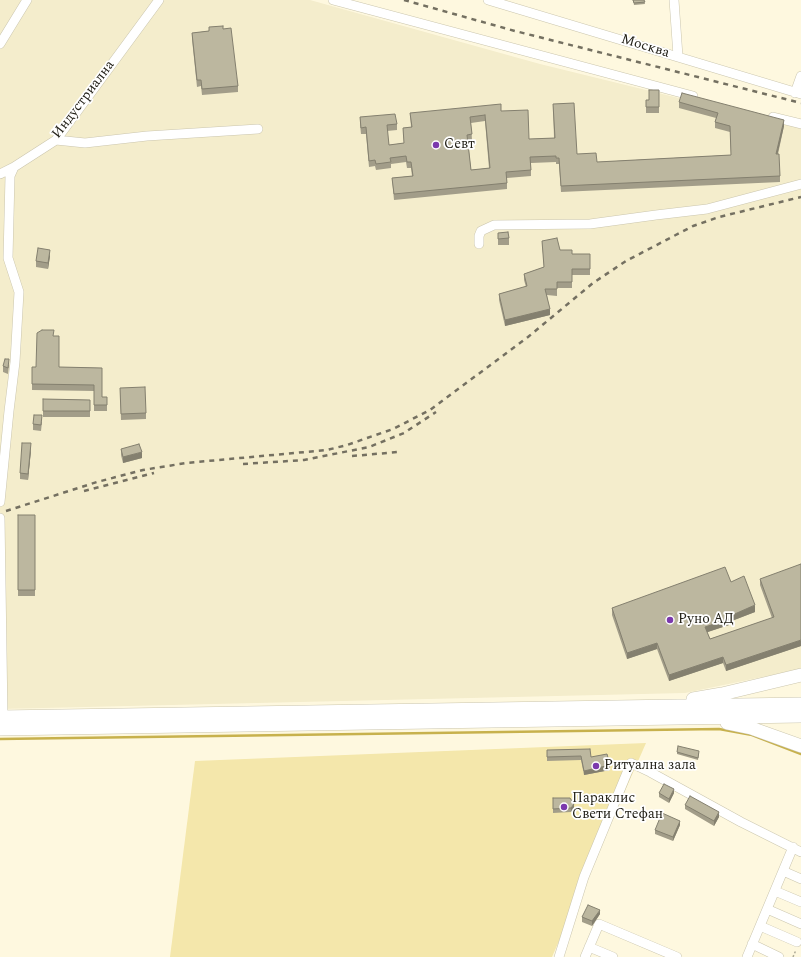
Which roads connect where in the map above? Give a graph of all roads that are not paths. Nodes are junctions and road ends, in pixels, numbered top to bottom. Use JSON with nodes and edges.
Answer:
{"nodes":[{"id":1,"x":27,"y":0,"type":"edge"},
{"id":2,"x":159,"y":0,"type":"edge"},
{"id":3,"x":333,"y":0,"type":"edge"},
{"id":4,"x":488,"y":0,"type":"edge"},
{"id":5,"x":674,"y":0,"type":"edge"},
{"id":6,"x":0,"y":44,"type":"edge"},
{"id":7,"x":678,"y":56,"type":"junction"},
{"id":8,"x":801,"y":76,"type":"edge"},
{"id":9,"x":798,"y":94,"type":"edge"},
{"id":10,"x":702,"y":98,"type":"edge"},
{"id":11,"x":763,"y":114,"type":"edge"},
{"id":12,"x":801,"y":124,"type":"edge"},
{"id":13,"x":258,"y":129,"type":"dead end"},
{"id":14,"x":56,"y":140,"type":"junction"},
{"id":15,"x":14,"y":167,"type":"junction"},
{"id":16,"x":0,"y":174,"type":"edge"},
{"id":17,"x":801,"y":184,"type":"edge"},
{"id":18,"x":4,"y":242,"type":"edge"},
{"id":19,"x":479,"y":244,"type":"dead end"},
{"id":20,"x":0,"y":502,"type":"edge"},
{"id":21,"x":0,"y":518,"type":"edge"},
{"id":22,"x":801,"y":676,"type":"edge"},
{"id":23,"x":801,"y":704,"type":"edge"},
{"id":24,"x":611,"y":707,"type":"junction"},
{"id":25,"x":801,"y":716,"type":"edge"},
{"id":26,"x":690,"y":718,"type":"junction"},
{"id":27,"x":1,"y":721,"type":"edge"},
{"id":28,"x":801,"y":746,"type":"edge"},
{"id":29,"x":797,"y":849,"type":"edge"},
{"id":30,"x":783,"y":871,"type":"junction"},
{"id":31,"x":801,"y":879,"type":"edge"},
{"id":32,"x":775,"y":891,"type":"junction"},
{"id":33,"x":801,"y":902,"type":"edge"},
{"id":34,"x":767,"y":910,"type":"junction"},
{"id":35,"x":801,"y":924,"type":"edge"},
{"id":36,"x":760,"y":926,"type":"junction"},
{"id":37,"x":797,"y":942,"type":"dead end"},
{"id":38,"x":752,"y":944,"type":"junction"},
{"id":39,"x":589,"y":947,"type":"junction"},
{"id":40,"x":559,"y":957,"type":"edge"},
{"id":41,"x":585,"y":957,"type":"edge"},
{"id":42,"x":613,"y":957,"type":"edge"},
{"id":43,"x":676,"y":957,"type":"edge"},
{"id":44,"x":747,"y":957,"type":"edge"},
{"id":45,"x":779,"y":957,"type":"edge"}],
"edges":[{"from":1,"to":6,"type":"street"},
{"from":2,"to":14,"type":"street","name":"Индустриална"},
{"from":3,"to":10,"type":"street"},
{"from":4,"to":7,"type":"street","name":"Москва"},
{"from":5,"to":7,"type":"street"},
{"from":7,"to":9,"type":"street","name":"Москва"},
{"from":8,"to":9,"type":"street"},
{"from":11,"to":12,"type":"street"},
{"from":13,"to":14,"type":"street"},
{"from":14,"to":15,"type":"street","name":"Индустриална"},
{"from":15,"to":16,"type":"street","name":"Индустриална"},
{"from":15,"to":18,"type":"street"},
{"from":17,"to":19,"type":"street"},
{"from":18,"to":20,"type":"street"},
{"from":21,"to":27,"type":"street"},
{"from":22,"to":24,"type":"highway"},
{"from":23,"to":24,"type":"highway"},
{"from":24,"to":27,"type":"highway"},
{"from":25,"to":26,"type":"highway"},
{"from":26,"to":27,"type":"highway"},
{"from":26,"to":28,"type":"highway"},
{"from":29,"to":30,"type":"street"},
{"from":29,"to":40,"type":"street"},
{"from":30,"to":31,"type":"street"},
{"from":30,"to":32,"type":"street"},
{"from":32,"to":33,"type":"street"},
{"from":32,"to":34,"type":"street"},
{"from":34,"to":35,"type":"street"},
{"from":34,"to":36,"type":"street"},
{"from":36,"to":37,"type":"street"},
{"from":36,"to":38,"type":"street"},
{"from":38,"to":44,"type":"street"},
{"from":38,"to":45,"type":"street"},
{"from":39,"to":41,"type":"street"},
{"from":39,"to":42,"type":"street"},
{"from":39,"to":43,"type":"street"}]}
